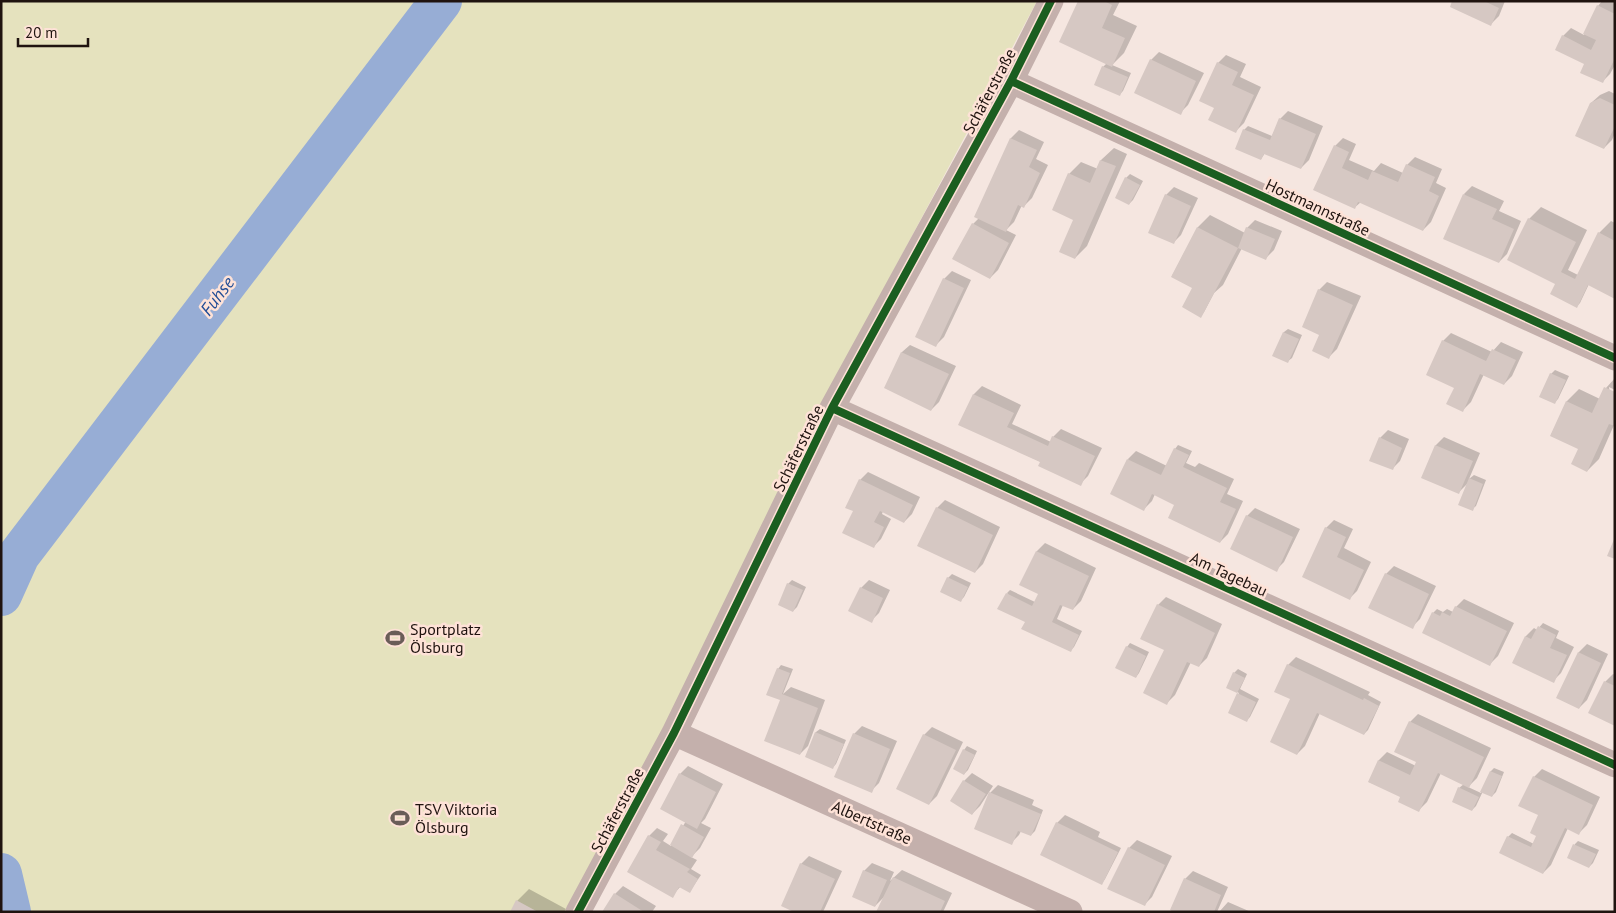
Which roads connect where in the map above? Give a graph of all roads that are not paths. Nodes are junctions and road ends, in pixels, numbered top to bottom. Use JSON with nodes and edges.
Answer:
{"nodes":[{"id":1,"x":1051,"y":1,"type":"edge"},
{"id":2,"x":1011,"y":81,"type":"junction"},
{"id":3,"x":1615,"y":358,"type":"edge"},
{"id":4,"x":832,"y":408,"type":"junction"},
{"id":5,"x":674,"y":733,"type":"junction"},
{"id":6,"x":1615,"y":765,"type":"edge"},
{"id":7,"x":578,"y":912,"type":"edge"},
{"id":8,"x":1070,"y":912,"type":"edge"}],
"edges":[{"from":1,"to":2,"type":"street","name":"Schäferstraße"},
{"from":2,"to":3,"type":"street","name":"Hostmannstraße"},
{"from":2,"to":4,"type":"street","name":"Schäferstraße"},
{"from":4,"to":5,"type":"street","name":"Schäferstraße"},
{"from":4,"to":6,"type":"street","name":"Am Tagebau"},
{"from":5,"to":7,"type":"street","name":"Schäferstraße"},
{"from":5,"to":8,"type":"street","name":"Albertstraße"}]}
